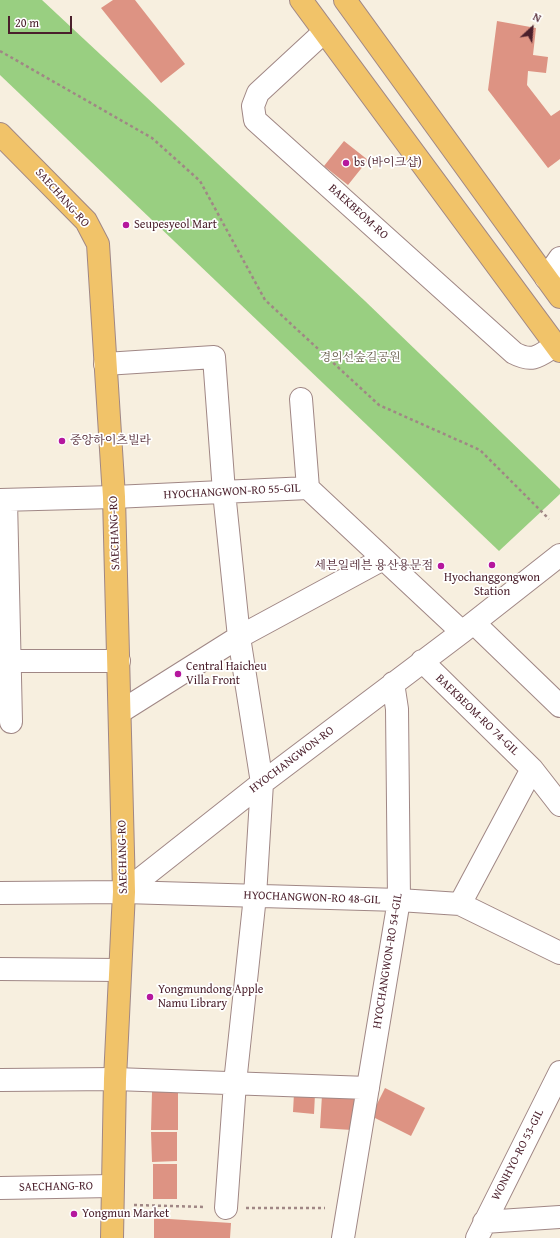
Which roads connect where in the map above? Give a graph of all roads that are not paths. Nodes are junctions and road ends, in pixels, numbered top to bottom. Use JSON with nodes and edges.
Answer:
{"nodes":[{"id":1,"x":301,"y":0,"type":"edge"},
{"id":2,"x":345,"y":0,"type":"edge"},
{"id":3,"x":324,"y":32,"type":"junction"},
{"id":4,"x":0,"y":134,"type":"edge"},
{"id":5,"x":560,"y":258,"type":"edge"},
{"id":6,"x":546,"y":278,"type":"junction"},
{"id":7,"x":560,"y":297,"type":"edge"},
{"id":8,"x":554,"y":337,"type":"edge"},
{"id":9,"x":105,"y":364,"type":"junction"},
{"id":10,"x":301,"y":399,"type":"dead end"},
{"id":11,"x":308,"y":488,"type":"junction"},
{"id":12,"x":224,"y":492,"type":"junction"},
{"id":13,"x":114,"y":497,"type":"junction"},
{"id":14,"x":3,"y":500,"type":"edge"},
{"id":15,"x":560,"y":555,"type":"edge"},
{"id":16,"x":384,"y":559,"type":"junction"},
{"id":17,"x":468,"y":628,"type":"junction"},
{"id":18,"x":239,"y":637,"type":"junction"},
{"id":19,"x":5,"y":660,"type":"edge"},
{"id":20,"x":119,"y":661,"type":"junction"},
{"id":21,"x":422,"y":661,"type":"junction"},
{"id":22,"x":393,"y":682,"type":"junction"},
{"id":23,"x":560,"y":706,"type":"edge"},
{"id":24,"x":120,"y":712,"type":"junction"},
{"id":25,"x":11,"y":722,"type":"dead end"},
{"id":26,"x":532,"y":769,"type":"junction"},
{"id":27,"x":262,"y":782,"type":"junction"},
{"id":28,"x":560,"y":805,"type":"edge"},
{"id":29,"x":124,"y":892,"type":"junction"},
{"id":30,"x":0,"y":893,"type":"edge"},
{"id":31,"x":255,"y":896,"type":"junction"},
{"id":32,"x":399,"y":900,"type":"junction"},
{"id":33,"x":460,"y":904,"type":"junction"},
{"id":34,"x":560,"y":953,"type":"edge"},
{"id":35,"x":0,"y":970,"type":"edge"},
{"id":36,"x":120,"y":970,"type":"junction"},
{"id":37,"x":560,"y":1072,"type":"edge"},
{"id":38,"x":116,"y":1079,"type":"junction"},
{"id":39,"x":0,"y":1080,"type":"edge"},
{"id":40,"x":234,"y":1083,"type":"junction"},
{"id":41,"x":368,"y":1088,"type":"junction"},
{"id":42,"x":112,"y":1186,"type":"junction"},
{"id":43,"x":0,"y":1188,"type":"edge"},
{"id":44,"x":226,"y":1208,"type":"dead end"},
{"id":45,"x":560,"y":1217,"type":"edge"},
{"id":46,"x":481,"y":1230,"type":"edge"},
{"id":47,"x":112,"y":1238,"type":"edge"},
{"id":48,"x":343,"y":1238,"type":"edge"}],
"edges":[{"from":1,"to":3,"type":"main road","name":"BAEKBEOM-RO"},
{"from":2,"to":6,"type":"main road"},
{"from":3,"to":8,"type":"main road","name":"BAEKBEOM-RO"},
{"from":3,"to":8,"type":"street","name":"BAEKBEOM-RO"},
{"from":4,"to":9,"type":"main road","name":"SAECHANG-RO"},
{"from":5,"to":6,"type":"street"},
{"from":6,"to":7,"type":"main road"},
{"from":9,"to":12,"type":"street"},
{"from":9,"to":13,"type":"main road","name":"SAECHANG-RO"},
{"from":10,"to":11,"type":"street"},
{"from":11,"to":12,"type":"street","name":"HYOCHANGWON-RO 55-GIL"},
{"from":11,"to":16,"type":"street","name":"HYOCHANGWON-RO 55-GIL"},
{"from":12,"to":13,"type":"street","name":"HYOCHANGWON-RO 55-GIL"},
{"from":12,"to":18,"type":"street"},
{"from":13,"to":14,"type":"street","name":"HYOCHANGWON-RO 55-GIL"},
{"from":13,"to":20,"type":"main road","name":"SAECHANG-RO"},
{"from":14,"to":19,"type":"street"},
{"from":15,"to":17,"type":"street","name":"HYOCHANGWON-RO"},
{"from":16,"to":17,"type":"street","name":"HYOCHANGWON-RO 55-GIL"},
{"from":16,"to":18,"type":"street"},
{"from":17,"to":21,"type":"street","name":"HYOCHANGWON-RO"},
{"from":17,"to":23,"type":"street","name":"HYOCHANGWON-RO 55-GIL"},
{"from":18,"to":24,"type":"street"},
{"from":18,"to":27,"type":"street"},
{"from":19,"to":20,"type":"street"},
{"from":19,"to":25,"type":"street"},
{"from":20,"to":24,"type":"main road","name":"SAECHANG-RO"},
{"from":21,"to":22,"type":"street","name":"HYOCHANGWON-RO"},
{"from":21,"to":26,"type":"street","name":"BAEKBEOM-RO 74-GIL"},
{"from":22,"to":27,"type":"street","name":"HYOCHANGWON-RO"},
{"from":22,"to":32,"type":"street","name":"HYOCHANGWON-RO 54-GIL"},
{"from":24,"to":29,"type":"main road","name":"SAECHANG-RO"},
{"from":26,"to":28,"type":"street","name":"BAEKBEOM-RO 74-GIL"},
{"from":26,"to":33,"type":"street"},
{"from":27,"to":29,"type":"street","name":"HYOCHANGWON-RO"},
{"from":27,"to":31,"type":"street"},
{"from":29,"to":30,"type":"street"},
{"from":29,"to":31,"type":"street","name":"HYOCHANGWON-RO 48-GIL"},
{"from":29,"to":36,"type":"main road","name":"SAECHANG-RO"},
{"from":31,"to":32,"type":"street","name":"HYOCHANGWON-RO 48-GIL"},
{"from":31,"to":40,"type":"street"},
{"from":32,"to":33,"type":"street","name":"HYOCHANGWON-RO 48-GIL"},
{"from":32,"to":41,"type":"street","name":"HYOCHANGWON-RO 54-GIL"},
{"from":33,"to":34,"type":"street","name":"HYOCHANGWON-RO 48-GIL"},
{"from":35,"to":36,"type":"street"},
{"from":36,"to":38,"type":"main road","name":"SAECHANG-RO"},
{"from":37,"to":46,"type":"street","name":"WONHYO-RO 53-GIL"},
{"from":38,"to":39,"type":"street"},
{"from":38,"to":40,"type":"street"},
{"from":38,"to":42,"type":"main road","name":"SAECHANG-RO"},
{"from":40,"to":41,"type":"street"},
{"from":40,"to":44,"type":"street"},
{"from":41,"to":48,"type":"street","name":"HYOCHANGWON-RO 54-GIL"},
{"from":42,"to":43,"type":"street","name":"SAECHANG-RO"},
{"from":42,"to":47,"type":"main road","name":"SAECHANG-RO"},
{"from":45,"to":46,"type":"street"}]}
